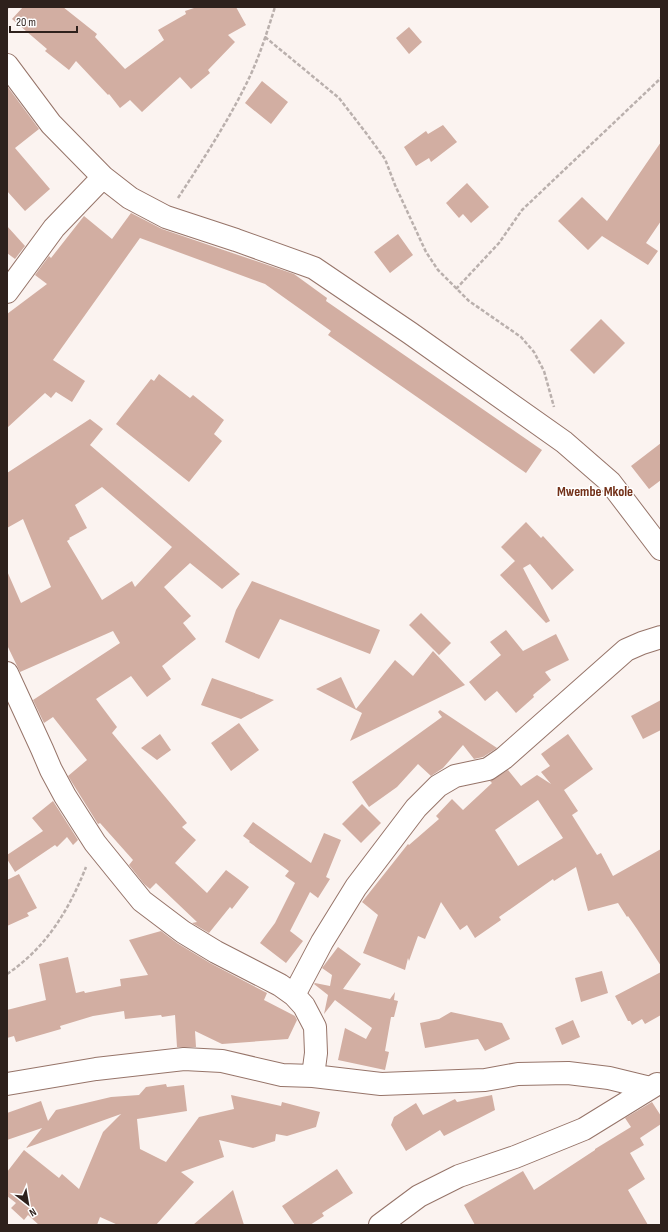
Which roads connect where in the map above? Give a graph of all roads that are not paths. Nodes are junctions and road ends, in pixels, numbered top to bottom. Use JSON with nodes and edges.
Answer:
{"nodes":[{"id":1,"x":7,"y":65,"type":"edge"},
{"id":2,"x":103,"y":177,"type":"junction"},
{"id":3,"x":7,"y":292,"type":"edge"},
{"id":4,"x":661,"y":549,"type":"edge"},
{"id":5,"x":661,"y":637,"type":"edge"},
{"id":6,"x":7,"y":673,"type":"edge"},
{"id":7,"x":294,"y":995,"type":"junction"},
{"id":8,"x":313,"y":1076,"type":"junction"},
{"id":9,"x":7,"y":1084,"type":"edge"},
{"id":10,"x":656,"y":1084,"type":"edge"},
{"id":11,"x":380,"y":1225,"type":"edge"}],
"edges":[{"from":1,"to":2,"type":"street"},
{"from":2,"to":3,"type":"street"},
{"from":2,"to":4,"type":"street"},
{"from":5,"to":7,"type":"street"},
{"from":6,"to":7,"type":"street"},
{"from":7,"to":8,"type":"street"},
{"from":8,"to":9,"type":"street"},
{"from":8,"to":10,"type":"street"},
{"from":10,"to":11,"type":"street"}]}
